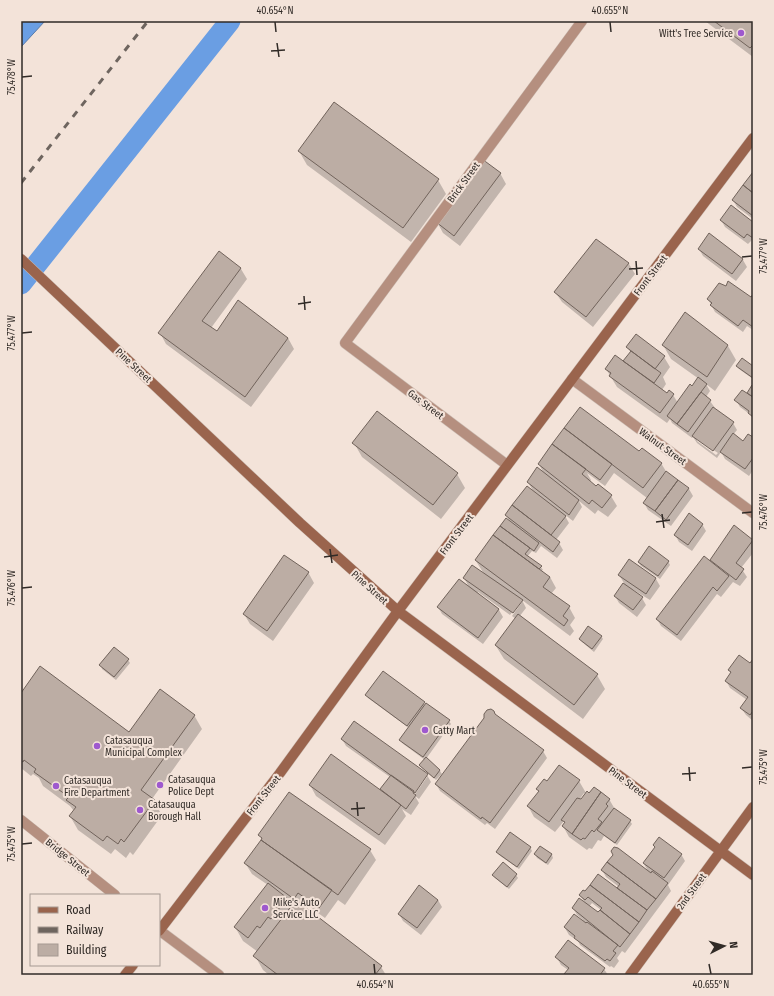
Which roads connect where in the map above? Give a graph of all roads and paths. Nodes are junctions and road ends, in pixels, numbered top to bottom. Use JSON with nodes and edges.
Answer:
{"nodes":[{"id":1,"x":582,"y":21,"type":"edge"},
{"id":2,"x":753,"y":138,"type":"edge"},
{"id":3,"x":21,"y":259,"type":"edge"},
{"id":4,"x":345,"y":343,"type":"joint"},
{"id":5,"x":572,"y":379,"type":"junction"},
{"id":6,"x":507,"y":465,"type":"junction"},
{"id":7,"x":753,"y":513,"type":"edge"},
{"id":8,"x":398,"y":612,"type":"junction"},
{"id":9,"x":753,"y":807,"type":"edge"},
{"id":10,"x":21,"y":820,"type":"edge"},
{"id":11,"x":720,"y":851,"type":"junction"},
{"id":12,"x":753,"y":875,"type":"edge"},
{"id":13,"x":114,"y":894,"type":"edge"},
{"id":14,"x":160,"y":929,"type":"edge"},
{"id":15,"x":160,"y":931,"type":"edge"},
{"id":16,"x":132,"y":966,"type":"edge"},
{"id":17,"x":125,"y":975,"type":"edge"},
{"id":18,"x":219,"y":975,"type":"edge"},
{"id":19,"x":630,"y":975,"type":"edge"}],
"edges":[{"from":1,"to":4,"type":"street","name":"Brick Street"},
{"from":2,"to":5,"type":"main road","name":"Front Street"},
{"from":3,"to":8,"type":"main road","name":"Pine Street"},
{"from":4,"to":6,"type":"street","name":"Gas Street"},
{"from":5,"to":6,"type":"main road","name":"Front Street"},
{"from":5,"to":7,"type":"street","name":"Walnut Street"},
{"from":6,"to":8,"type":"main road","name":"Front Street"},
{"from":8,"to":11,"type":"main road","name":"Pine Street"},
{"from":8,"to":14,"type":"main road","name":"Front Street"},
{"from":9,"to":11,"type":"main road","name":"2nd Street"},
{"from":10,"to":13,"type":"street","name":"Bridge Street"},
{"from":11,"to":12,"type":"main road","name":"Pine Street"},
{"from":11,"to":19,"type":"main road","name":"2nd Street"},
{"from":15,"to":18,"type":"street"},
{"from":16,"to":17,"type":"main road"}]}
